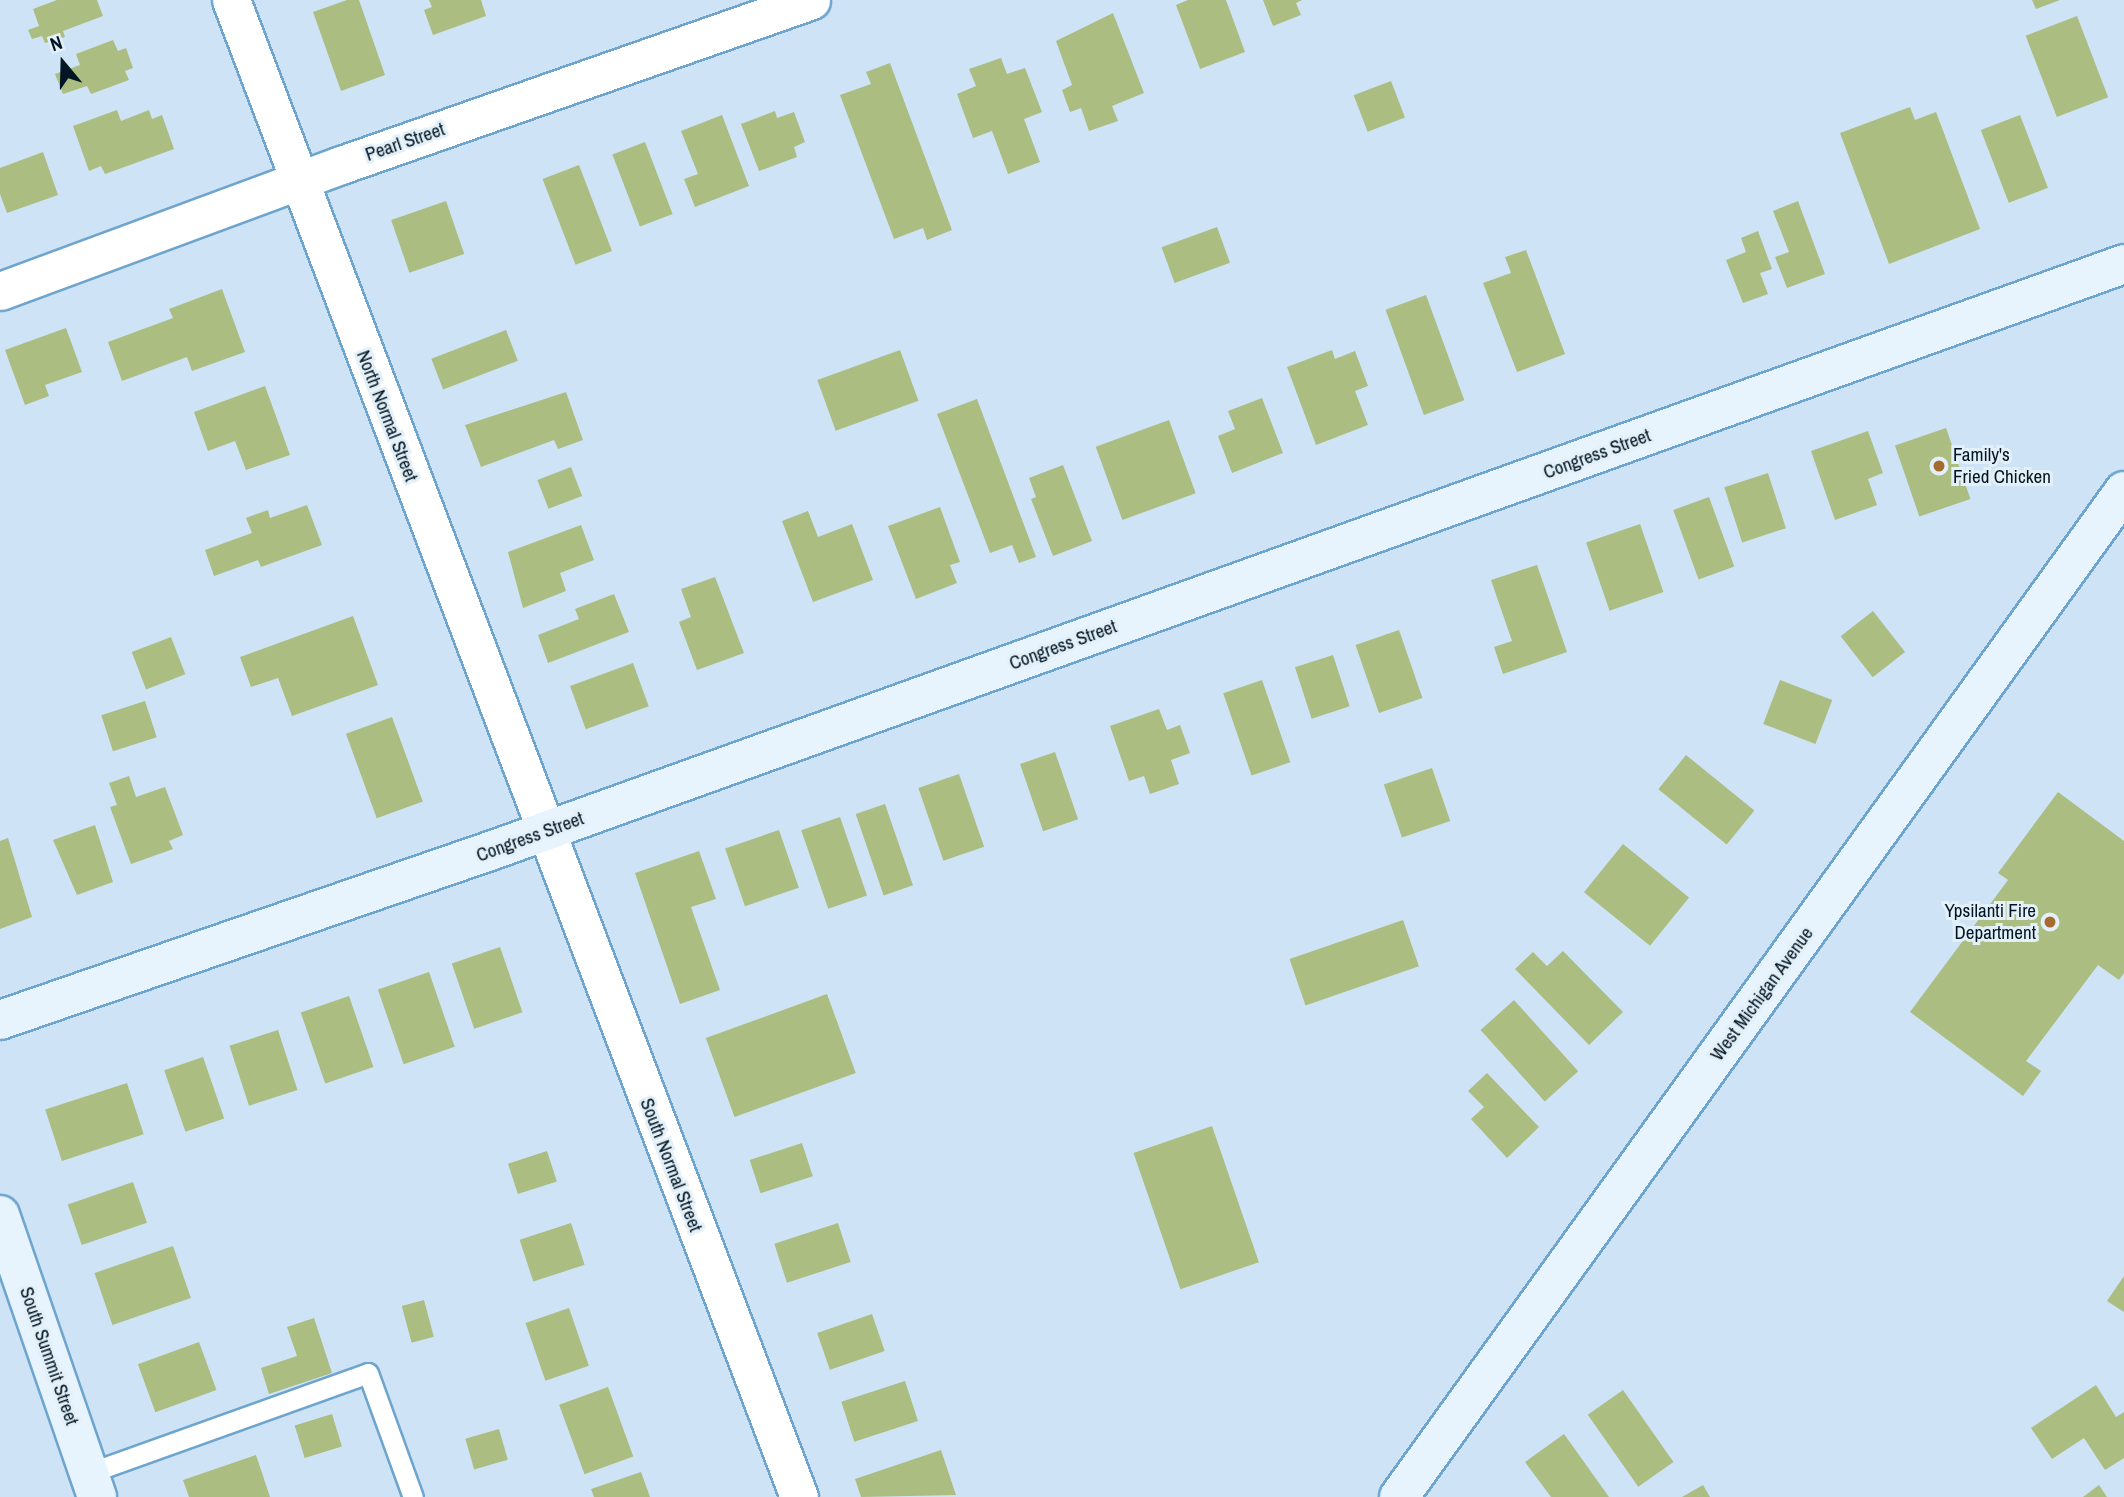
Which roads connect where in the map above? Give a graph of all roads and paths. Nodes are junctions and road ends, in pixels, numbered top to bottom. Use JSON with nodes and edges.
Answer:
{"nodes":[{"id":1,"x":231,"y":0,"type":"edge"},
{"id":2,"x":811,"y":0,"type":"edge"},
{"id":3,"x":299,"y":180,"type":"junction"},
{"id":4,"x":2124,"y":264,"type":"edge"},
{"id":5,"x":0,"y":291,"type":"edge"},
{"id":6,"x":2124,"y":491,"type":"edge"},
{"id":7,"x":544,"y":832,"type":"junction"},
{"id":8,"x":0,"y":1020,"type":"edge"},
{"id":9,"x":0,"y":1215,"type":"edge"},
{"id":10,"x":93,"y":1485,"type":"edge"},
{"id":11,"x":413,"y":1497,"type":"edge"},
{"id":12,"x":799,"y":1497,"type":"edge"},
{"id":13,"x":1399,"y":1497,"type":"edge"}],
"edges":[{"from":1,"to":3,"type":"street","name":"North Normal Street"},
{"from":2,"to":3,"type":"street","name":"Pearl Street"},
{"from":3,"to":5,"type":"street","name":"Pearl Street"},
{"from":3,"to":7,"type":"street","name":"North Normal Street"},
{"from":4,"to":7,"type":"street","name":"Congress Street"},
{"from":6,"to":13,"type":"street","name":"West Michigan Avenue"},
{"from":7,"to":8,"type":"street","name":"Congress Street"},
{"from":7,"to":12,"type":"street","name":"South Normal Street"},
{"from":9,"to":10,"type":"street","name":"South Summit Street"},
{"from":10,"to":11,"type":"lane"}]}
